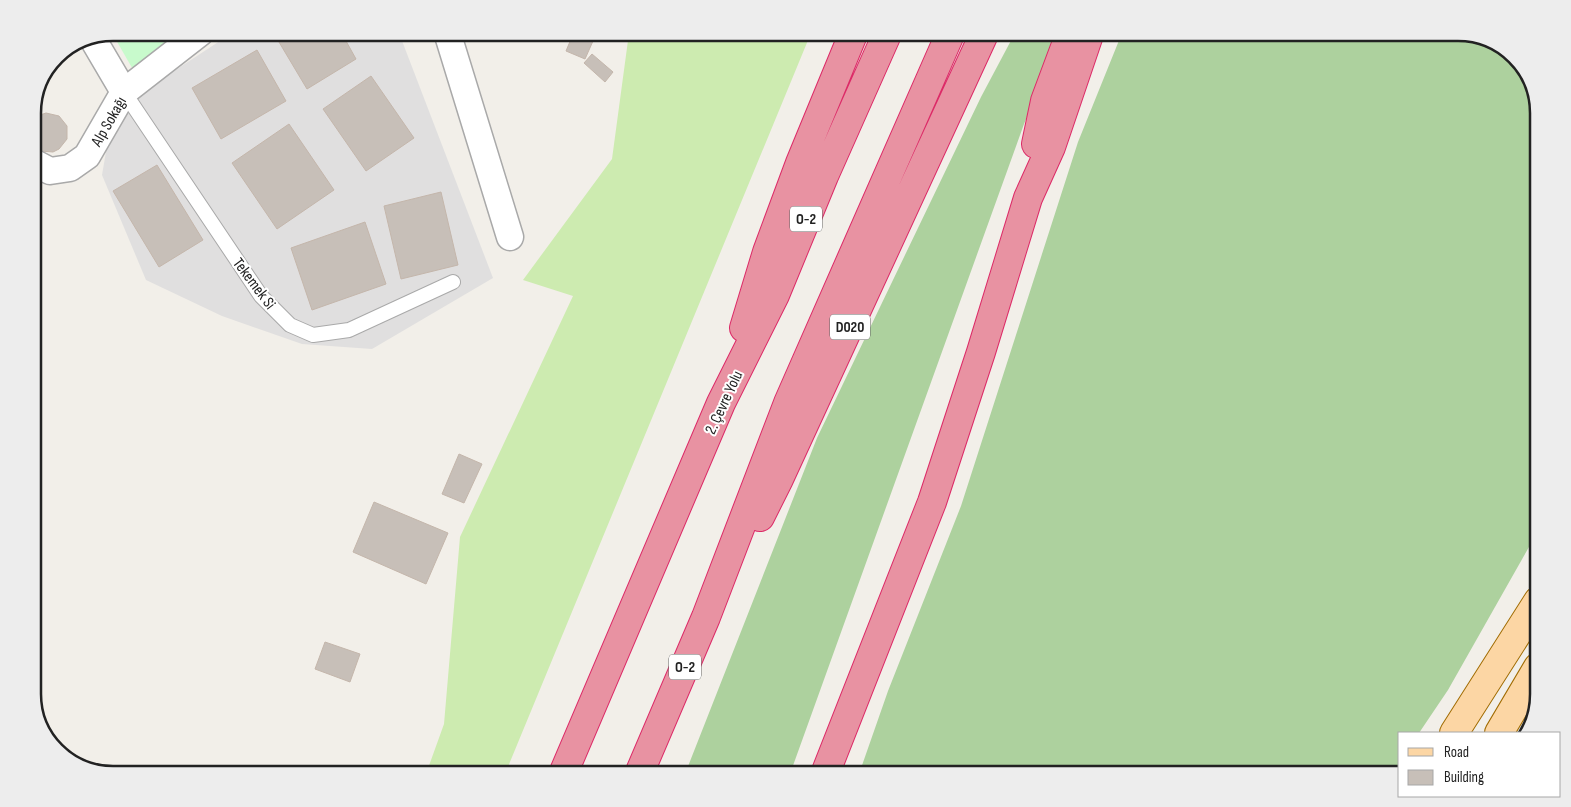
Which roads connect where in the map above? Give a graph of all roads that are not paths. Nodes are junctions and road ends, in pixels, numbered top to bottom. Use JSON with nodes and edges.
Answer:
{"nodes":[{"id":1,"x":189,"y":41,"type":"edge"},
{"id":2,"x":450,"y":41,"type":"edge"},
{"id":3,"x":850,"y":41,"type":"edge"},
{"id":4,"x":884,"y":41,"type":"edge"},
{"id":5,"x":947,"y":41,"type":"edge"},
{"id":6,"x":982,"y":41,"type":"edge"},
{"id":7,"x":1068,"y":41,"type":"edge"},
{"id":8,"x":1087,"y":41,"type":"edge"},
{"id":9,"x":96,"y":44,"type":"edge"},
{"id":10,"x":124,"y":92,"type":"junction"},
{"id":11,"x":41,"y":166,"type":"edge"},
{"id":12,"x":1028,"y":198,"type":"junction"},
{"id":13,"x":510,"y":237,"type":"dead end"},
{"id":14,"x":453,"y":282,"type":"dead end"},
{"id":15,"x":721,"y":403,"type":"junction"},
{"id":16,"x":1530,"y":614,"type":"edge"},
{"id":17,"x":706,"y":617,"type":"junction"},
{"id":18,"x":1530,"y":681,"type":"edge"},
{"id":19,"x":1455,"y":732,"type":"edge"},
{"id":20,"x":1500,"y":732,"type":"edge"},
{"id":21,"x":566,"y":766,"type":"edge"},
{"id":22,"x":643,"y":766,"type":"edge"},
{"id":23,"x":828,"y":766,"type":"edge"}],
"edges":[{"from":1,"to":10,"type":"street","name":"Alp Sokağı"},
{"from":2,"to":13,"type":"street"},
{"from":3,"to":15,"type":"highway"},
{"from":4,"to":15,"type":"highway","name":"2. Çevre Yolu","number":"O-2"},
{"from":5,"to":17,"type":"highway","number":"O-2"},
{"from":6,"to":17,"type":"highway","number":"D020"},
{"from":7,"to":12,"type":"highway"},
{"from":8,"to":12,"type":"highway"},
{"from":9,"to":10,"type":"street"},
{"from":10,"to":11,"type":"street","name":"Alp Sokağı"},
{"from":10,"to":14,"type":"lane","name":"Tekemek Si"},
{"from":12,"to":23,"type":"highway"},
{"from":15,"to":21,"type":"highway","name":"2. Çevre Yolu","number":"O-2"},
{"from":16,"to":19,"type":"main road"},
{"from":17,"to":22,"type":"highway","number":"O-2"},
{"from":18,"to":20,"type":"main road"}]}
